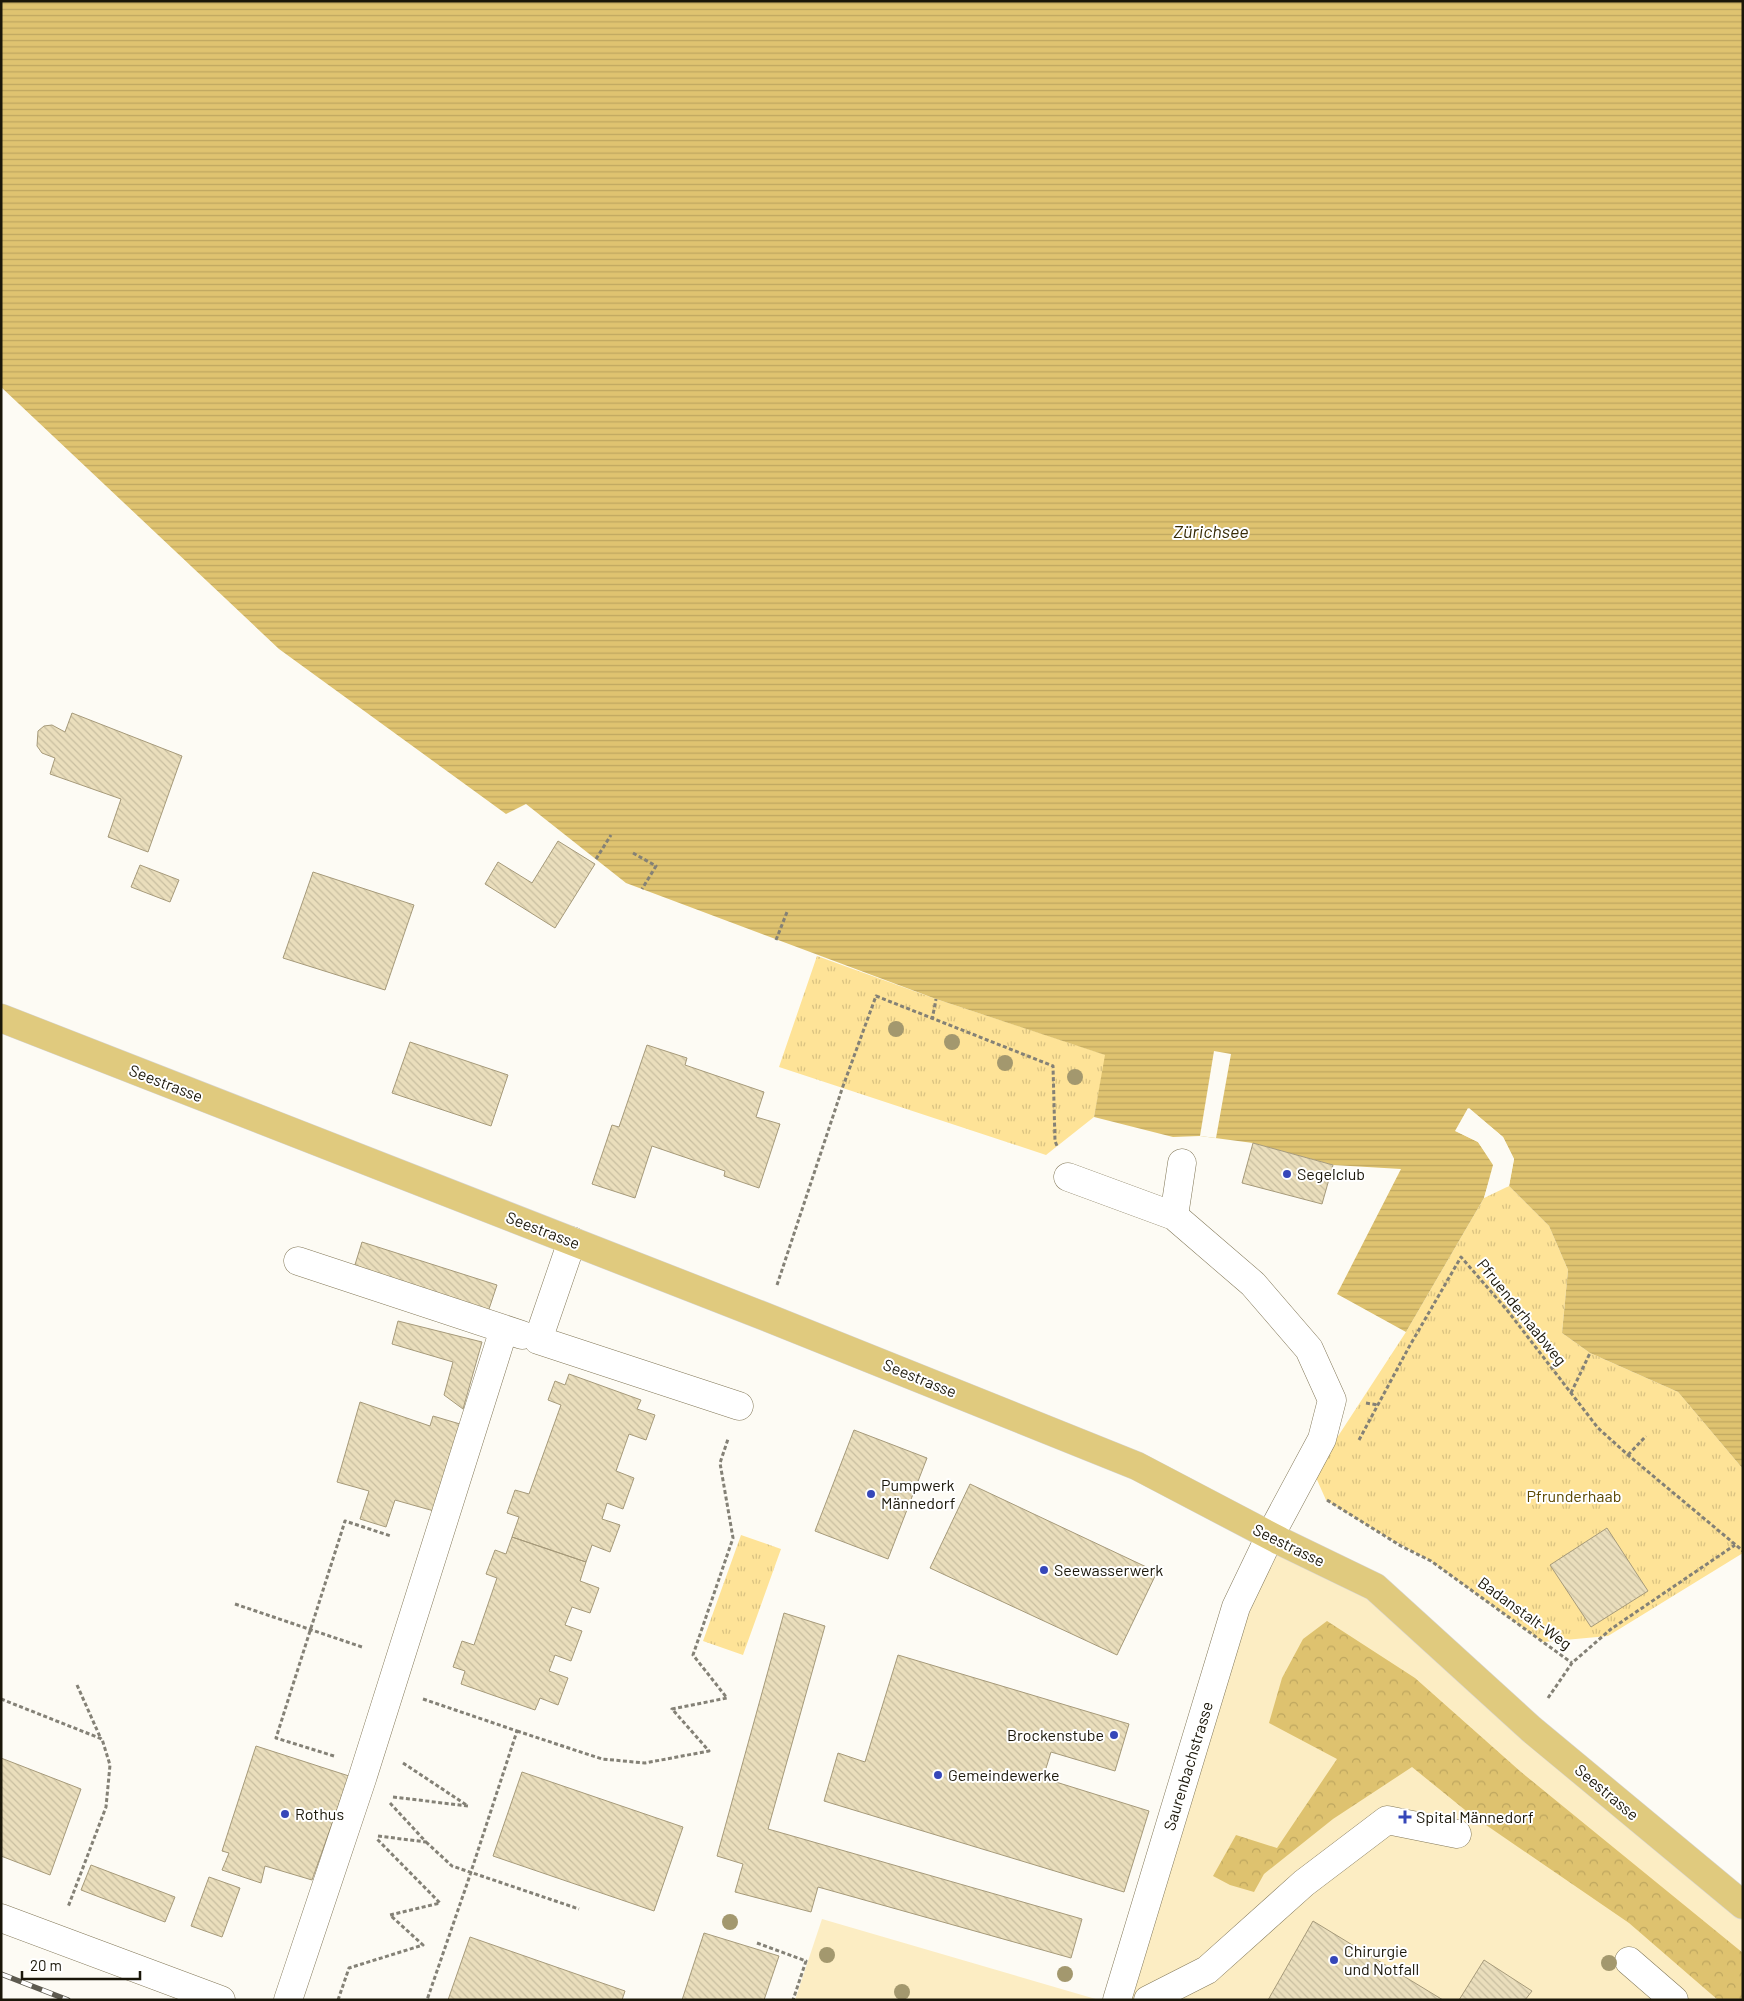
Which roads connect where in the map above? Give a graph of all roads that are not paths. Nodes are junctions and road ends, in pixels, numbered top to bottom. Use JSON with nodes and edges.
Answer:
{"nodes":[{"id":1,"x":1,"y":1018,"type":"edge"},
{"id":2,"x":1182,"y":1163,"type":"dead end"},
{"id":3,"x":1068,"y":1177,"type":"road end"},
{"id":4,"x":1174,"y":1216,"type":"junction"},
{"id":5,"x":572,"y":1241,"type":"junction"},
{"id":6,"x":298,"y":1261,"type":"dead end"},
{"id":7,"x":504,"y":1328,"type":"junction"},
{"id":8,"x":538,"y":1340,"type":"junction"},
{"id":9,"x":739,"y":1406,"type":"road end"},
{"id":10,"x":1270,"y":1536,"type":"junction"},
{"id":11,"x":1457,"y":1834,"type":"dead end"},
{"id":12,"x":1743,"y":1905,"type":"edge"},
{"id":13,"x":1,"y":1918,"type":"edge"},
{"id":14,"x":1629,"y":1961,"type":"dead end"},
{"id":15,"x":221,"y":2000,"type":"edge"},
{"id":16,"x":288,"y":2000,"type":"edge"},
{"id":17,"x":1117,"y":2000,"type":"edge"},
{"id":18,"x":1148,"y":2000,"type":"edge"},
{"id":19,"x":1674,"y":2000,"type":"edge"}],
"edges":[{"from":1,"to":5,"type":"main road","name":"Seestrasse"},
{"from":2,"to":4,"type":"street"},
{"from":3,"to":4,"type":"street"},
{"from":4,"to":10,"type":"street","name":"Saurenbachstrasse"},
{"from":5,"to":8,"type":"street"},
{"from":5,"to":10,"type":"main road","name":"Seestrasse"},
{"from":6,"to":7,"type":"street"},
{"from":7,"to":8,"type":"street"},
{"from":7,"to":16,"type":"street"},
{"from":8,"to":9,"type":"street"},
{"from":10,"to":12,"type":"main road","name":"Seestrasse"},
{"from":10,"to":17,"type":"street","name":"Saurenbachstrasse"},
{"from":11,"to":18,"type":"street"},
{"from":13,"to":15,"type":"street"},
{"from":14,"to":19,"type":"street"}]}
